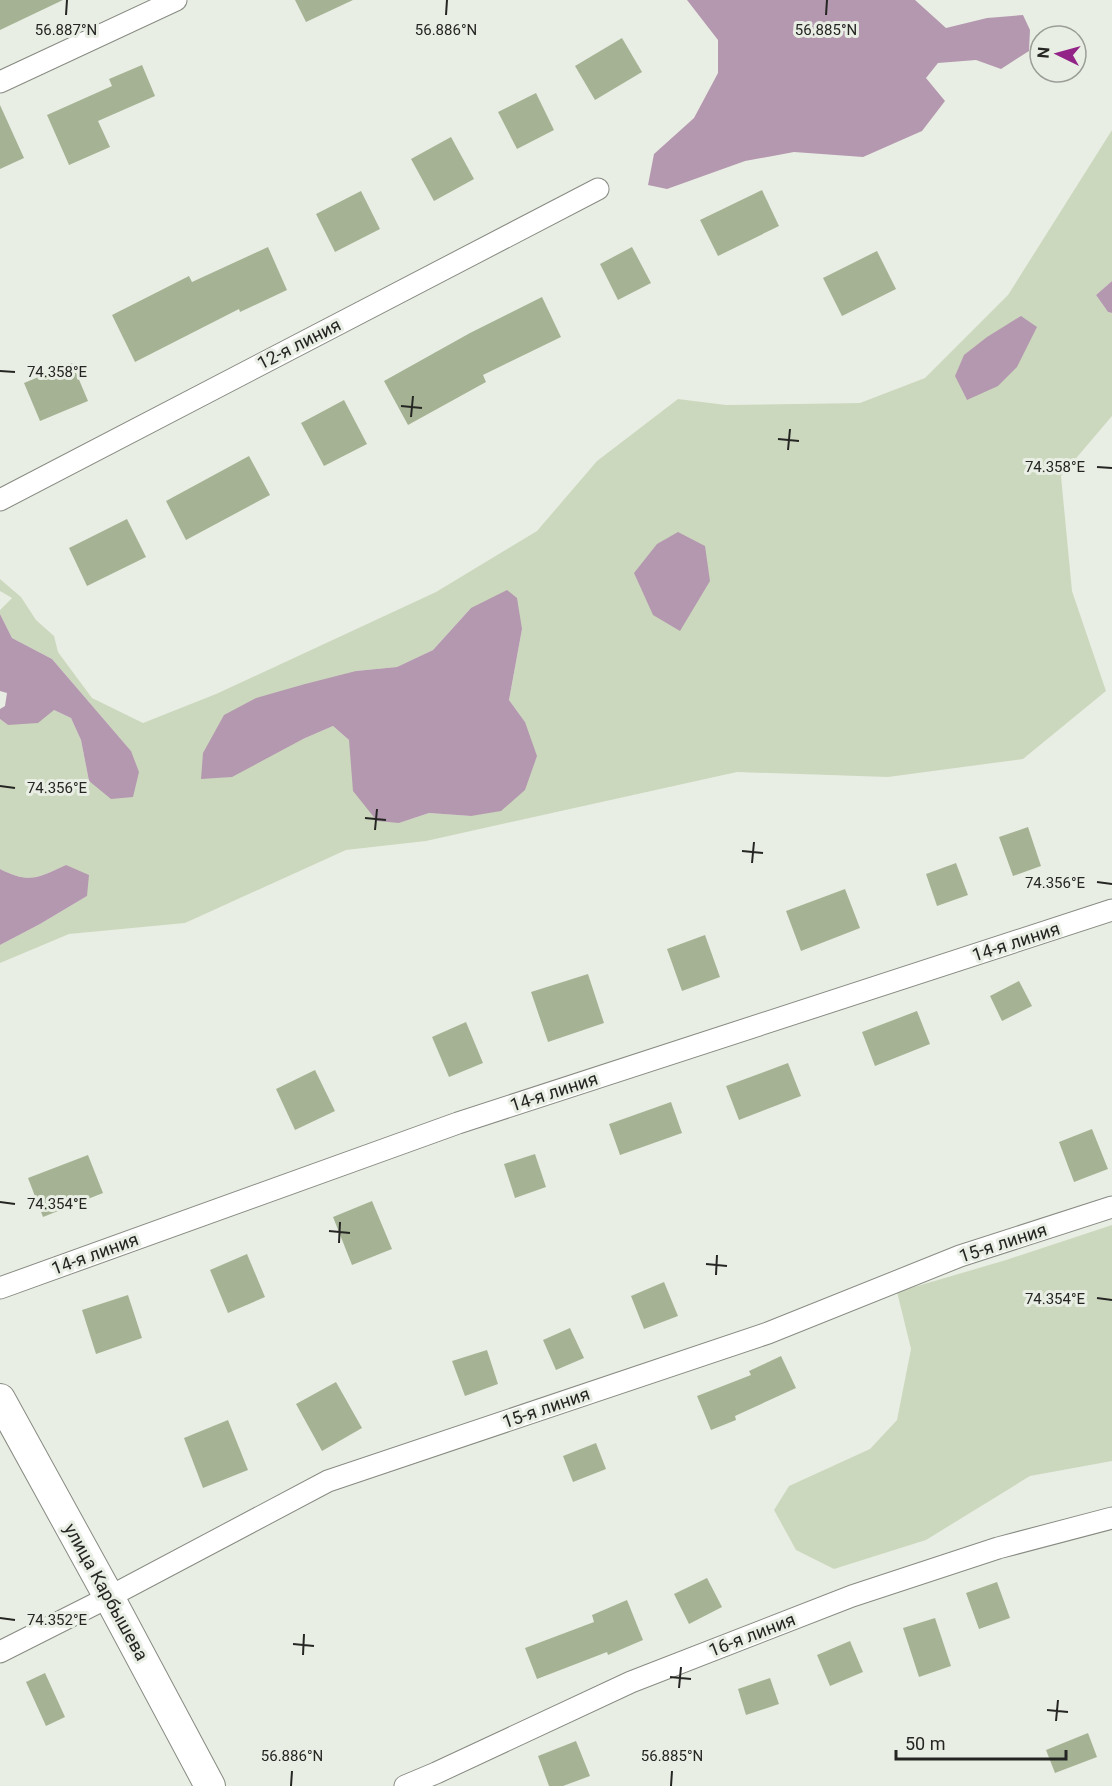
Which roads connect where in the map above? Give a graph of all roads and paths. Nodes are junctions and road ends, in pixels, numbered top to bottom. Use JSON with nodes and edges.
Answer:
{"nodes":[{"id":1,"x":176,"y":0,"type":"edge"},
{"id":2,"x":0,"y":82,"type":"edge"},
{"id":3,"x":598,"y":189,"type":"dead end"},
{"id":4,"x":0,"y":500,"type":"edge"},
{"id":5,"x":1112,"y":910,"type":"edge"},
{"id":6,"x":1112,"y":1207,"type":"edge"},
{"id":7,"x":0,"y":1288,"type":"edge"},
{"id":8,"x":0,"y":1400,"type":"edge"},
{"id":9,"x":1112,"y":1518,"type":"edge"},
{"id":10,"x":109,"y":1597,"type":"junction"},
{"id":11,"x":0,"y":1652,"type":"edge"},
{"id":12,"x":210,"y":1786,"type":"edge"},
{"id":13,"x":405,"y":1786,"type":"edge"}],
"edges":[{"from":1,"to":2,"type":"street"},
{"from":3,"to":4,"type":"street","name":"12-я линия"},
{"from":5,"to":7,"type":"street","name":"14-я линия"},
{"from":6,"to":10,"type":"street","name":"15-я линия"},
{"from":8,"to":10,"type":"main road","name":"улица Карбышева"},
{"from":9,"to":13,"type":"street","name":"16-я линия"},
{"from":10,"to":11,"type":"street","name":"15-я линия"},
{"from":10,"to":12,"type":"main road","name":"улица Карбышева"}]}
